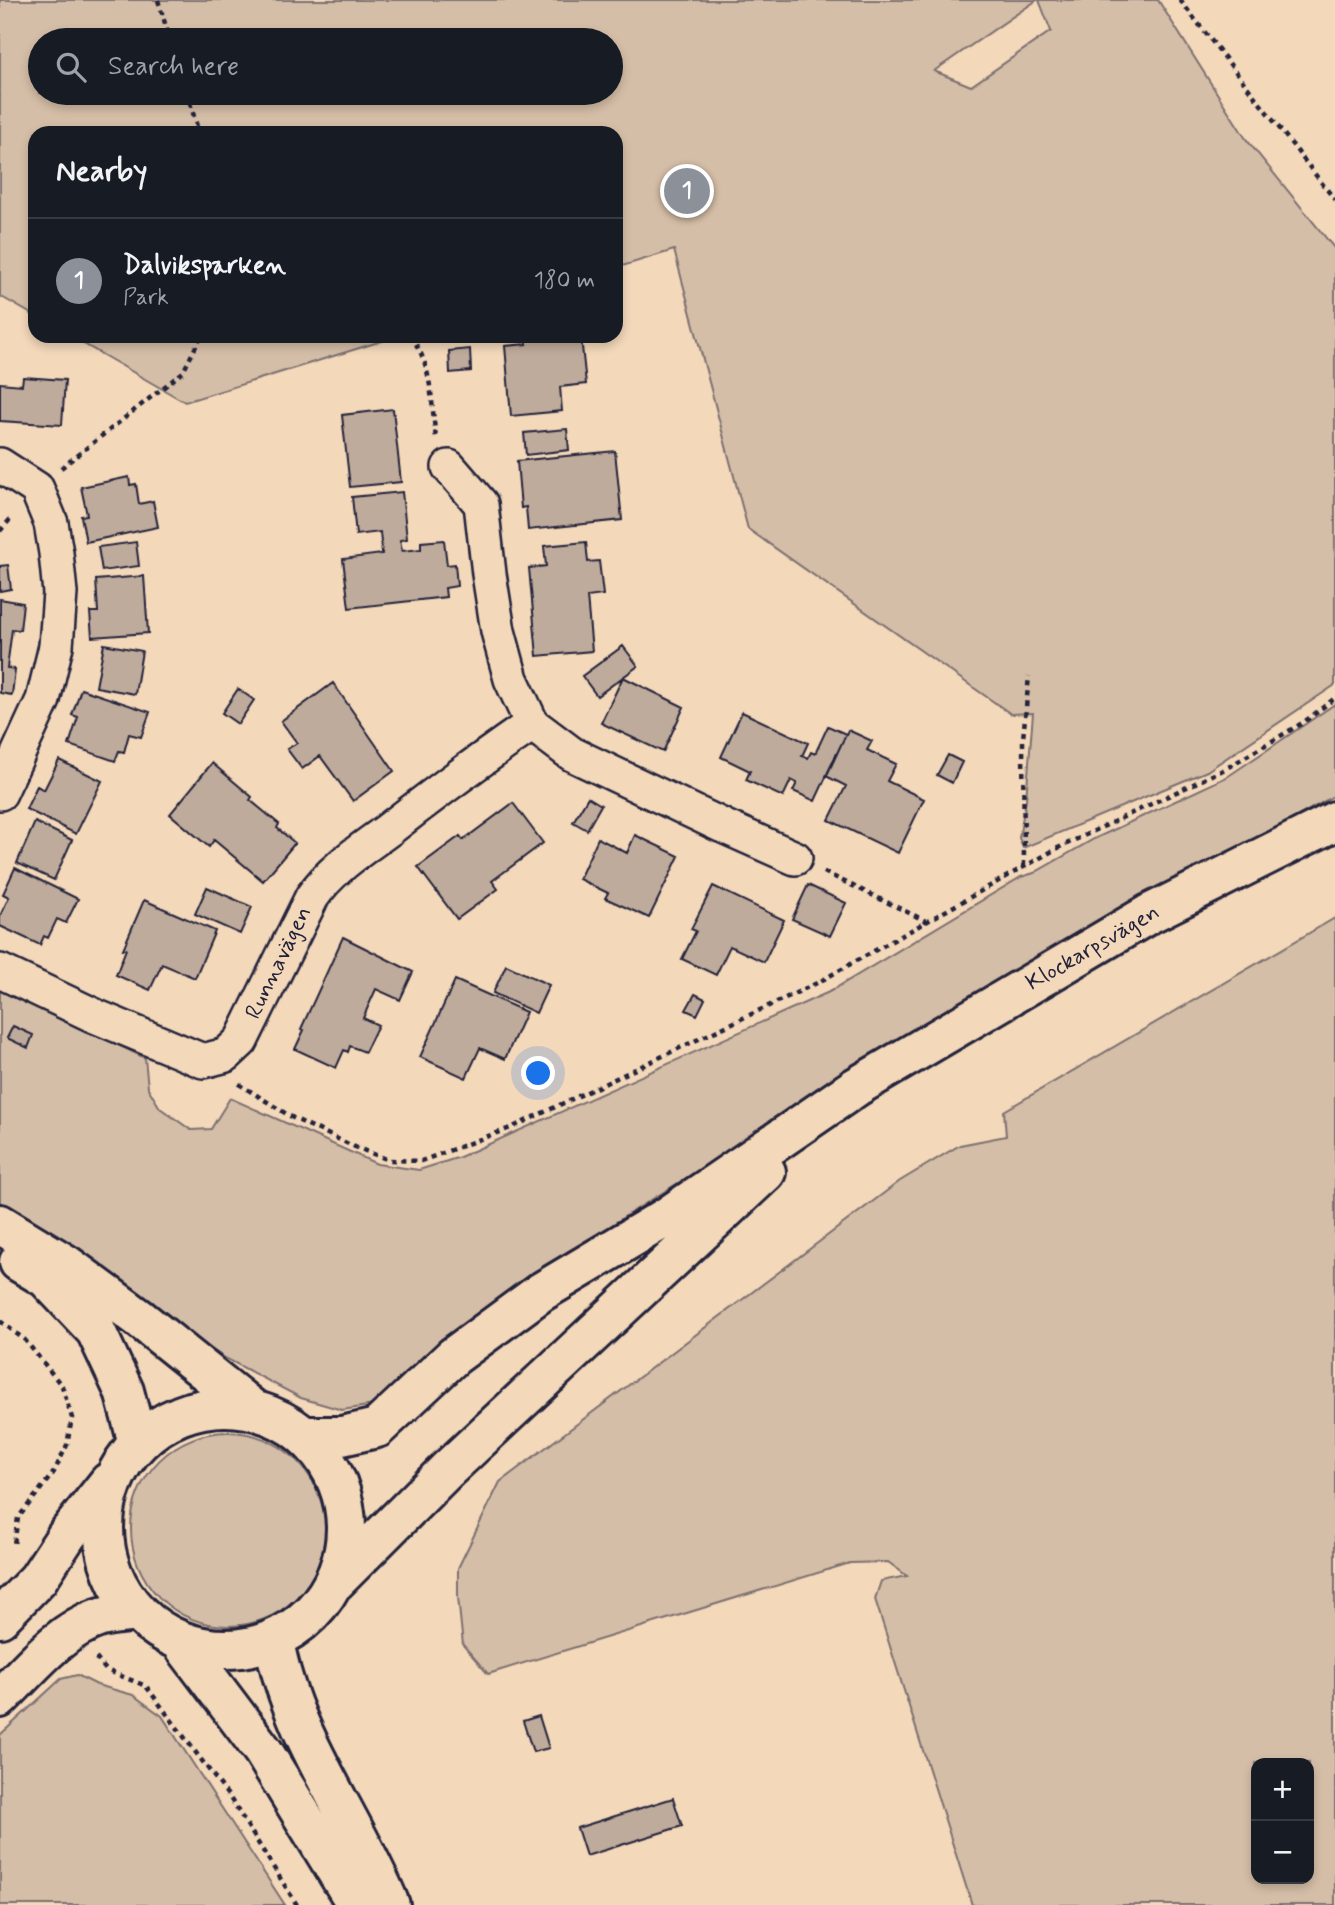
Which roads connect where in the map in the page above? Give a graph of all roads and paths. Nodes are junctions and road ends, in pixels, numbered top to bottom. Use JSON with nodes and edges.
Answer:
{"nodes":[{"id":1,"x":158,"y":0,"type":"edge"},
{"id":2,"x":1180,"y":0,"type":"edge"},
{"id":3,"x":166,"y":28,"type":"edge"},
{"id":4,"x":191,"y":105,"type":"edge"},
{"id":5,"x":197,"y":126,"type":"edge"},
{"id":6,"x":1335,"y":200,"type":"edge"},
{"id":7,"x":198,"y":343,"type":"edge"},
{"id":8,"x":416,"y":343,"type":"edge"},
{"id":9,"x":0,"y":465,"type":"edge"},
{"id":10,"x":449,"y":467,"type":"joint"},
{"id":11,"x":37,"y":489,"type":"junction"},
{"id":12,"x":1029,"y":676,"type":"dead end"},
{"id":13,"x":1335,"y":698,"type":"edge"},
{"id":14,"x":532,"y":724,"type":"junction"},
{"id":15,"x":0,"y":793,"type":"edge"},
{"id":16,"x":1335,"y":821,"type":"edge"},
{"id":17,"x":795,"y":858,"type":"joint"},
{"id":18,"x":1024,"y":866,"type":"junction"},
{"id":19,"x":928,"y":922,"type":"junction"},
{"id":20,"x":0,"y":971,"type":"edge"},
{"id":21,"x":203,"y":1061,"type":"junction"},
{"id":22,"x":856,"y":1087,"type":"junction"},
{"id":23,"x":0,"y":1224,"type":"edge"},
{"id":24,"x":0,"y":1250,"type":"edge"},
{"id":25,"x":255,"y":1411,"type":"junction"},
{"id":26,"x":304,"y":1436,"type":"junction"},
{"id":27,"x":128,"y":1457,"type":"junction"},
{"id":28,"x":332,"y":1586,"type":"junction"},
{"id":29,"x":137,"y":1612,"type":"junction"},
{"id":30,"x":0,"y":1618,"type":"edge"},
{"id":31,"x":274,"y":1640,"type":"junction"},
{"id":32,"x":180,"y":1642,"type":"junction"},
{"id":33,"x":0,"y":1698,"type":"edge"},
{"id":34,"x":357,"y":1905,"type":"edge"},
{"id":35,"x":390,"y":1905,"type":"edge"}],
"edges":[{"from":1,"to":3,"type":"path"},
{"from":2,"to":6,"type":"path"},
{"from":4,"to":5,"type":"path"},
{"from":7,"to":11,"type":"path"},
{"from":8,"to":10,"type":"path"},
{"from":9,"to":11,"type":"street"},
{"from":10,"to":14,"type":"street"},
{"from":11,"to":15,"type":"street"},
{"from":12,"to":18,"type":"path"},
{"from":13,"to":18,"type":"path"},
{"from":14,"to":17,"type":"street"},
{"from":14,"to":21,"type":"street","name":"Runnavägen"},
{"from":16,"to":22,"type":"street","name":"Klockarpsvägen"},
{"from":17,"to":19,"type":"path"},
{"from":18,"to":19,"type":"path"},
{"from":19,"to":21,"type":"path"},
{"from":20,"to":21,"type":"street"},
{"from":22,"to":26,"type":"street"},
{"from":22,"to":28,"type":"street"},
{"from":23,"to":25,"type":"street"},
{"from":24,"to":27,"type":"street"},
{"from":25,"to":26,"type":"street"},
{"from":25,"to":27,"type":"street"},
{"from":26,"to":28,"type":"street"},
{"from":27,"to":29,"type":"street"},
{"from":27,"to":30,"type":"street"},
{"from":28,"to":31,"type":"street"},
{"from":29,"to":32,"type":"street"},
{"from":29,"to":33,"type":"street"},
{"from":31,"to":32,"type":"street"},
{"from":31,"to":35,"type":"street"},
{"from":32,"to":34,"type":"street"}]}
